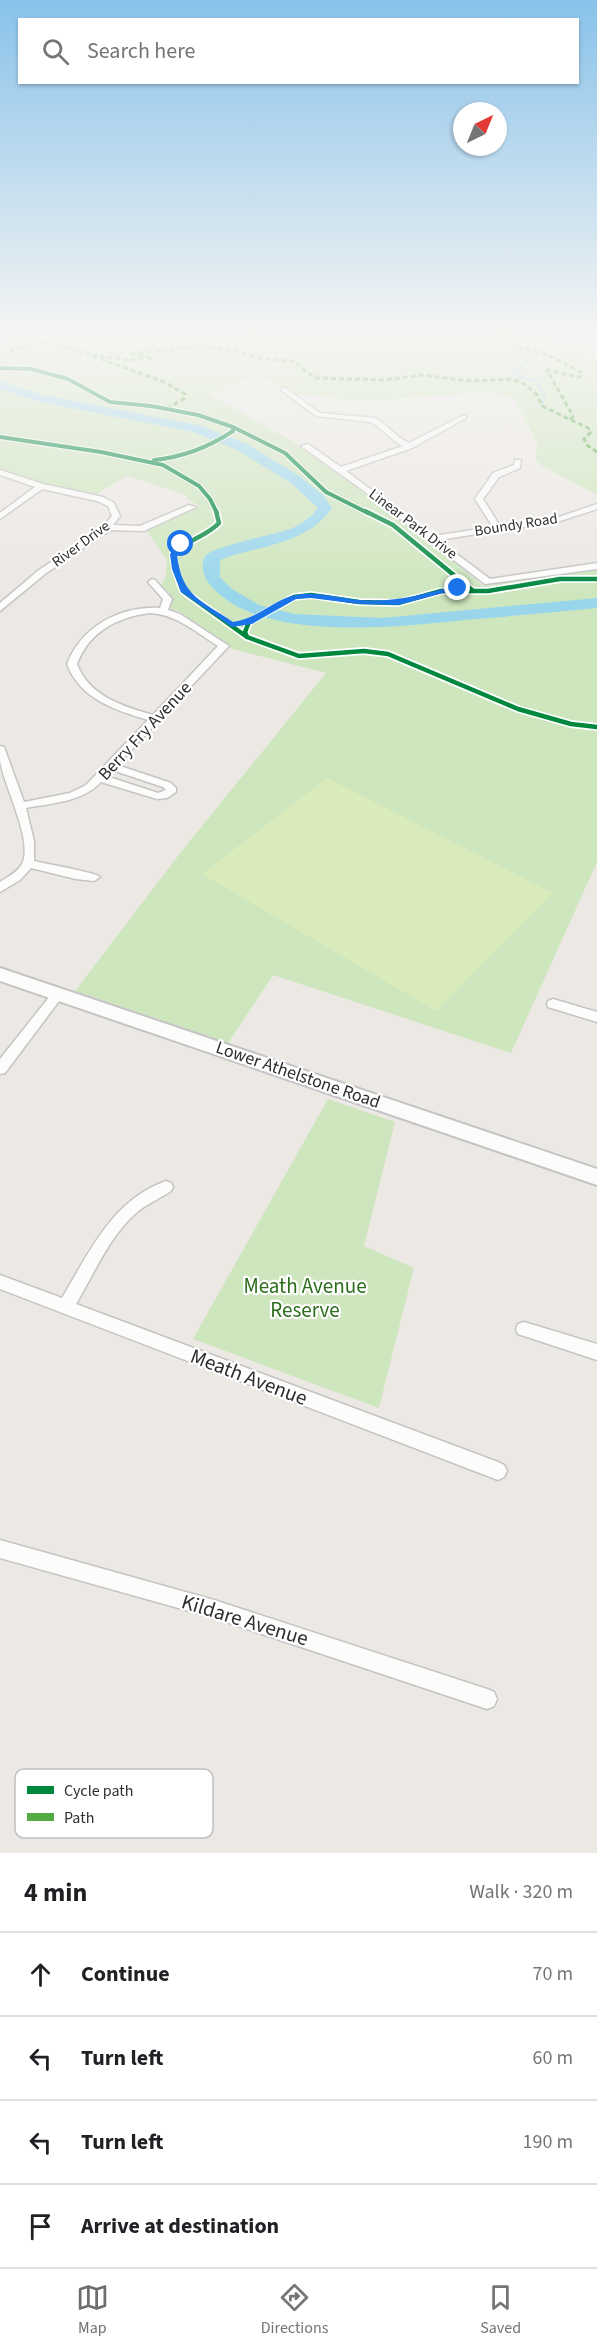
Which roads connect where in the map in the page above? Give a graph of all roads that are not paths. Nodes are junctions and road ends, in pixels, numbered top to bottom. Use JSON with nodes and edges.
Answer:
{"nodes":[{"id":1,"x":375,"y":421,"type":"edge"},
{"id":2,"x":456,"y":421,"type":"edge"},
{"id":3,"x":305,"y":446,"type":"dead end"},
{"id":4,"x":409,"y":447,"type":"junction"},
{"id":5,"x":518,"y":462,"type":"dead end"},
{"id":6,"x":340,"y":470,"type":"junction"},
{"id":7,"x":0,"y":472,"type":"edge"},
{"id":8,"x":41,"y":486,"type":"junction"},
{"id":9,"x":597,"y":506,"type":"edge"},
{"id":10,"x":192,"y":507,"type":"dead end"},
{"id":11,"x":0,"y":517,"type":"edge"},
{"id":12,"x":108,"y":527,"type":"junction"},
{"id":13,"x":498,"y":528,"type":"junction"},
{"id":14,"x":433,"y":538,"type":"junction"},
{"id":15,"x":597,"y":566,"type":"edge"},
{"id":16,"x":152,"y":582,"type":"dead end"},
{"id":17,"x":0,"y":608,"type":"edge"},
{"id":18,"x":163,"y":611,"type":"junction"},
{"id":19,"x":155,"y":719,"type":"junction"},
{"id":20,"x":0,"y":749,"type":"edge"},
{"id":21,"x":3,"y":763,"type":"edge"},
{"id":22,"x":112,"y":766,"type":"junction"},
{"id":23,"x":101,"y":778,"type":"junction"},
{"id":24,"x":20,"y":806,"type":"junction"},
{"id":25,"x":28,"y":863,"type":"junction"},
{"id":26,"x":94,"y":877,"type":"dead end"},
{"id":27,"x":0,"y":888,"type":"edge"},
{"id":28,"x":0,"y":974,"type":"edge"},
{"id":29,"x":58,"y":993,"type":"junction"},
{"id":30,"x":553,"y":1004,"type":"dead end"},
{"id":31,"x":597,"y":1017,"type":"edge"},
{"id":32,"x":0,"y":1069,"type":"edge"},
{"id":33,"x":597,"y":1177,"type":"edge"},
{"id":34,"x":166,"y":1187,"type":"dead end"},
{"id":35,"x":0,"y":1282,"type":"edge"},
{"id":36,"x":66,"y":1307,"type":"junction"},
{"id":37,"x":524,"y":1329,"type":"dead end"},
{"id":38,"x":597,"y":1352,"type":"edge"},
{"id":39,"x":498,"y":1471,"type":"dead end"},
{"id":40,"x":0,"y":1549,"type":"edge"},
{"id":41,"x":488,"y":1699,"type":"dead end"}],
"edges":[{"from":1,"to":4,"type":"street"},
{"from":2,"to":4,"type":"street"},
{"from":3,"to":6,"type":"street","name":"Linear Park Drive"},
{"from":4,"to":6,"type":"street"},
{"from":5,"to":13,"type":"street"},
{"from":6,"to":14,"type":"street","name":"Linear Park Drive"},
{"from":7,"to":8,"type":"street","name":"River Drive"},
{"from":8,"to":11,"type":"street"},
{"from":8,"to":12,"type":"street","name":"River Drive"},
{"from":9,"to":13,"type":"street","name":"Boundy Road"},
{"from":10,"to":12,"type":"street"},
{"from":12,"to":17,"type":"street","name":"River Drive"},
{"from":13,"to":14,"type":"street","name":"Boundy Road"},
{"from":14,"to":15,"type":"street","name":"Linear Park Drive"},
{"from":16,"to":18,"type":"street"},
{"from":18,"to":19,"type":"street","name":"Berry Fry Avenue"},
{"from":18,"to":19,"type":"street"},
{"from":19,"to":22,"type":"street","name":"Berry Fry Avenue"},
{"from":20,"to":21,"type":"street"},
{"from":21,"to":24,"type":"street"},
{"from":22,"to":23,"type":"street","name":"Berry Fry Avenue"},
{"from":22,"to":23,"type":"street"},
{"from":23,"to":24,"type":"street","name":"Berry Fry Avenue"},
{"from":24,"to":25,"type":"street"},
{"from":25,"to":26,"type":"street"},
{"from":25,"to":27,"type":"street"},
{"from":28,"to":29,"type":"street","name":"Lower Athelstone Road"},
{"from":29,"to":32,"type":"street"},
{"from":29,"to":33,"type":"street","name":"Lower Athelstone Road"},
{"from":30,"to":31,"type":"street"},
{"from":34,"to":36,"type":"street"},
{"from":35,"to":36,"type":"street","name":"Meath Avenue"},
{"from":36,"to":39,"type":"street","name":"Meath Avenue"},
{"from":37,"to":38,"type":"street"},
{"from":40,"to":41,"type":"street","name":"Kildare Avenue"}]}
